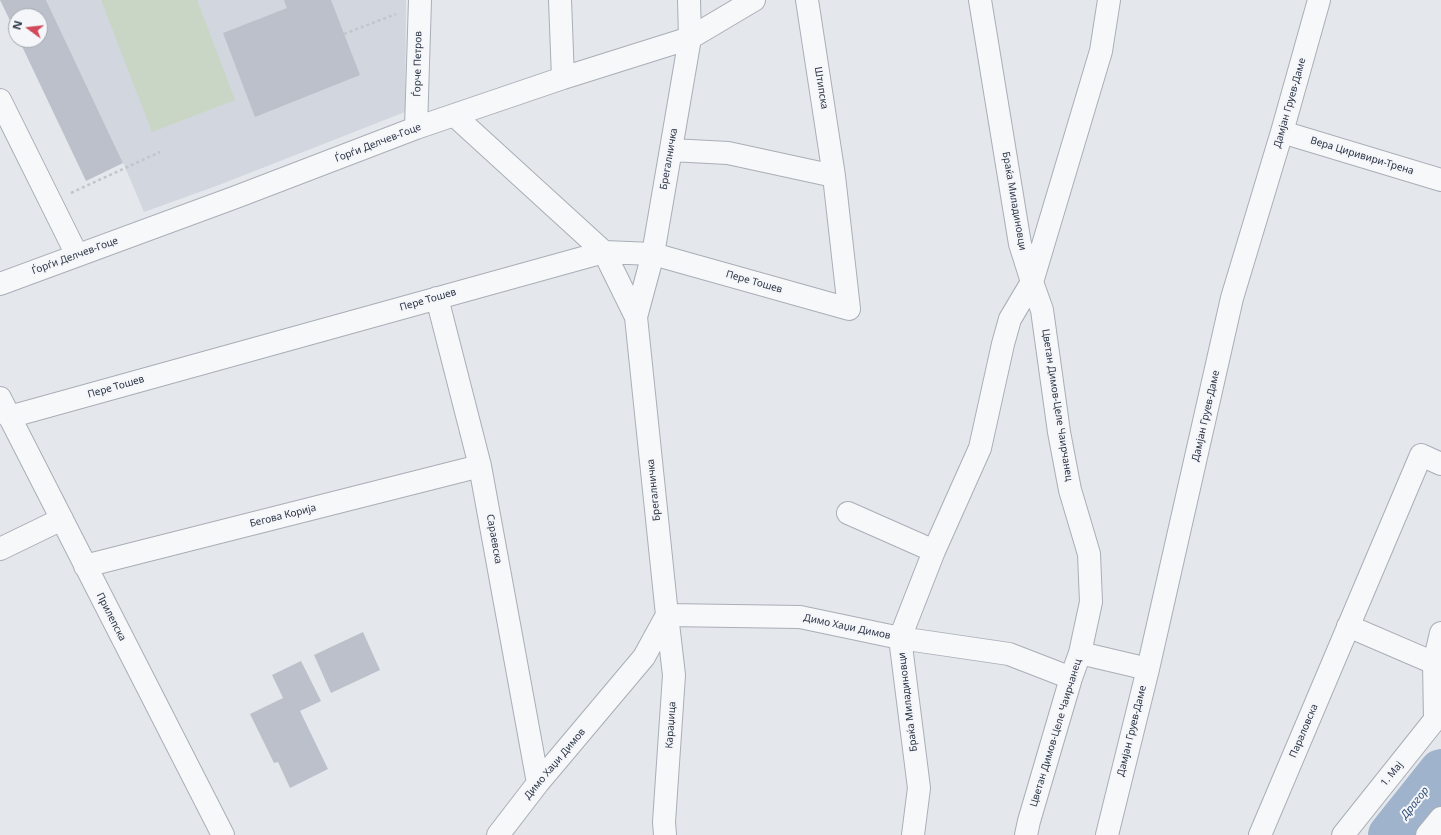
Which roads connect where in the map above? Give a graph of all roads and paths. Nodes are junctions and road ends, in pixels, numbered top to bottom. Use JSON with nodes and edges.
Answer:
{"nodes":[{"id":1,"x":560,"y":0,"type":"edge"},
{"id":2,"x":689,"y":0,"type":"edge"},
{"id":3,"x":754,"y":0,"type":"edge"},
{"id":4,"x":807,"y":0,"type":"edge"},
{"id":5,"x":980,"y":0,"type":"edge"},
{"id":6,"x":1109,"y":0,"type":"edge"},
{"id":7,"x":1319,"y":0,"type":"edge"},
{"id":8,"x":419,"y":5,"type":"edge"},
{"id":9,"x":344,"y":34,"type":"dead end"},
{"id":10,"x":690,"y":38,"type":"junction"},
{"id":11,"x":563,"y":78,"type":"junction"},
{"id":12,"x":0,"y":100,"type":"edge"},
{"id":13,"x":455,"y":116,"type":"junction"},
{"id":14,"x":416,"y":128,"type":"junction"},
{"id":15,"x":1282,"y":132,"type":"junction"},
{"id":16,"x":671,"y":150,"type":"junction"},
{"id":17,"x":160,"y":152,"type":"dead end"},
{"id":18,"x":834,"y":176,"type":"junction"},
{"id":19,"x":1441,"y":180,"type":"edge"},
{"id":20,"x":52,"y":202,"type":"junction"},
{"id":21,"x":604,"y":252,"type":"junction"},
{"id":22,"x":653,"y":254,"type":"junction"},
{"id":23,"x":77,"y":255,"type":"junction"},
{"id":24,"x":1032,"y":282,"type":"junction"},
{"id":25,"x":0,"y":284,"type":"edge"},
{"id":26,"x":437,"y":298,"type":"junction"},
{"id":27,"x":849,"y":309,"type":"joint"},
{"id":28,"x":636,"y":317,"type":"junction"},
{"id":29,"x":5,"y":407,"type":"edge"},
{"id":30,"x":1441,"y":464,"type":"edge"},
{"id":31,"x":480,"y":466,"type":"junction"},
{"id":32,"x":848,"y":513,"type":"dead end"},
{"id":33,"x":62,"y":519,"type":"junction"},
{"id":34,"x":0,"y":549,"type":"edge"},
{"id":35,"x":934,"y":551,"type":"junction"},
{"id":36,"x":85,"y":566,"type":"junction"},
{"id":37,"x":666,"y":615,"type":"junction"},
{"id":38,"x":1348,"y":626,"type":"junction"},
{"id":39,"x":1441,"y":633,"type":"edge"},
{"id":40,"x":900,"y":638,"type":"junction"},
{"id":41,"x":1080,"y":653,"type":"junction"},
{"id":42,"x":644,"y":657,"type":"junction"},
{"id":43,"x":1438,"y":664,"type":"edge"},
{"id":44,"x":1148,"y":669,"type":"junction"},
{"id":45,"x":674,"y":675,"type":"junction"},
{"id":46,"x":1071,"y":678,"type":"junction"},
{"id":47,"x":1438,"y":716,"type":"edge"},
{"id":48,"x":538,"y":783,"type":"junction"},
{"id":49,"x":1441,"y":818,"type":"edge"},
{"id":50,"x":223,"y":835,"type":"edge"},
{"id":51,"x":498,"y":835,"type":"edge"},
{"id":52,"x":664,"y":835,"type":"edge"},
{"id":53,"x":913,"y":835,"type":"edge"},
{"id":54,"x":1026,"y":835,"type":"edge"},
{"id":55,"x":1107,"y":835,"type":"edge"},
{"id":56,"x":1260,"y":835,"type":"edge"},
{"id":57,"x":1343,"y":835,"type":"edge"},
{"id":58,"x":1427,"y":835,"type":"edge"}],
"edges":[{"from":1,"to":11,"type":"street"},
{"from":2,"to":10,"type":"street","name":"Брегалничка"},
{"from":3,"to":10,"type":"street","name":"Ѓорѓи Делчев-Гоце"},
{"from":4,"to":18,"type":"street","name":"Штипска"},
{"from":5,"to":24,"type":"street","name":"Браќа Миладиновци"},
{"from":6,"to":24,"type":"street"},
{"from":7,"to":15,"type":"street","name":"Дамјан Груев-Даме"},
{"from":8,"to":9,"type":"path"},
{"from":8,"to":14,"type":"street","name":"Ѓорче Петров"},
{"from":10,"to":11,"type":"street","name":"Ѓорѓи Делчев-Гоце"},
{"from":10,"to":16,"type":"street","name":"Брегалничка"},
{"from":11,"to":13,"type":"street","name":"Ѓорѓи Делчев-Гоце"},
{"from":12,"to":20,"type":"street"},
{"from":13,"to":14,"type":"street","name":"Ѓорѓи Делчев-Гоце"},
{"from":13,"to":21,"type":"street","name":"Брегалничка"},
{"from":14,"to":23,"type":"street","name":"Ѓорѓи Делчев-Гоце"},
{"from":15,"to":19,"type":"street","name":"Вера Циривири-Трена"},
{"from":15,"to":44,"type":"street","name":"Дамјан Груев-Даме"},
{"from":16,"to":18,"type":"street"},
{"from":16,"to":22,"type":"street","name":"Брегалничка"},
{"from":17,"to":20,"type":"path"},
{"from":18,"to":27,"type":"street","name":"Штипска"},
{"from":20,"to":23,"type":"street"},
{"from":21,"to":22,"type":"street","name":"Пере Тошев"},
{"from":21,"to":26,"type":"street","name":"Пере Тошев"},
{"from":21,"to":28,"type":"street","name":"Брегалничка"},
{"from":22,"to":27,"type":"street","name":"Пере Тошев"},
{"from":22,"to":28,"type":"street","name":"Брегалничка"},
{"from":23,"to":25,"type":"street","name":"Ѓорѓи Делчев-Гоце"},
{"from":24,"to":35,"type":"street","name":"Браќа Миладиновци"},
{"from":24,"to":41,"type":"street","name":"Цветан Димов-Целе Чаирчанец"},
{"from":26,"to":29,"type":"street","name":"Пере Тошев"},
{"from":26,"to":31,"type":"street","name":"Сараевска"},
{"from":28,"to":37,"type":"street","name":"Брегалничка"},
{"from":29,"to":33,"type":"street","name":"Прилепска"},
{"from":30,"to":38,"type":"street","name":"Параловска"},
{"from":31,"to":36,"type":"street","name":"Бегова Корија"},
{"from":31,"to":48,"type":"street","name":"Сараевска"},
{"from":32,"to":35,"type":"street"},
{"from":33,"to":34,"type":"street"},
{"from":33,"to":36,"type":"street","name":"Прилепска"},
{"from":35,"to":40,"type":"street","name":"Браќа Миладиновци"},
{"from":36,"to":50,"type":"street","name":"Прилепска"},
{"from":37,"to":40,"type":"street","name":"Димо Хаџи Димов"},
{"from":37,"to":42,"type":"street","name":"Димо Хаџи Димов"},
{"from":37,"to":45,"type":"street","name":"Караџица"},
{"from":38,"to":43,"type":"street"},
{"from":38,"to":56,"type":"street","name":"Параловска"},
{"from":39,"to":43,"type":"street"},
{"from":40,"to":46,"type":"street","name":"Димо Хаџи Димов"},
{"from":40,"to":53,"type":"street","name":"Браќа Миладиновци"},
{"from":41,"to":44,"type":"street"},
{"from":41,"to":46,"type":"street","name":"Цветан Димов-Целе Чаирчанец"},
{"from":42,"to":45,"type":"street"},
{"from":42,"to":48,"type":"street","name":"Димо Хаџи Димов"},
{"from":43,"to":47,"type":"street"},
{"from":44,"to":55,"type":"street","name":"Дамјан Груев-Даме"},
{"from":45,"to":52,"type":"street","name":"Караџица"},
{"from":46,"to":54,"type":"street","name":"Цветан Димов-Целе Чаирчанец"},
{"from":47,"to":57,"type":"street","name":"1. Мај"},
{"from":48,"to":51,"type":"street","name":"Димо Хаџи Димов"},
{"from":49,"to":58,"type":"street"}]}
